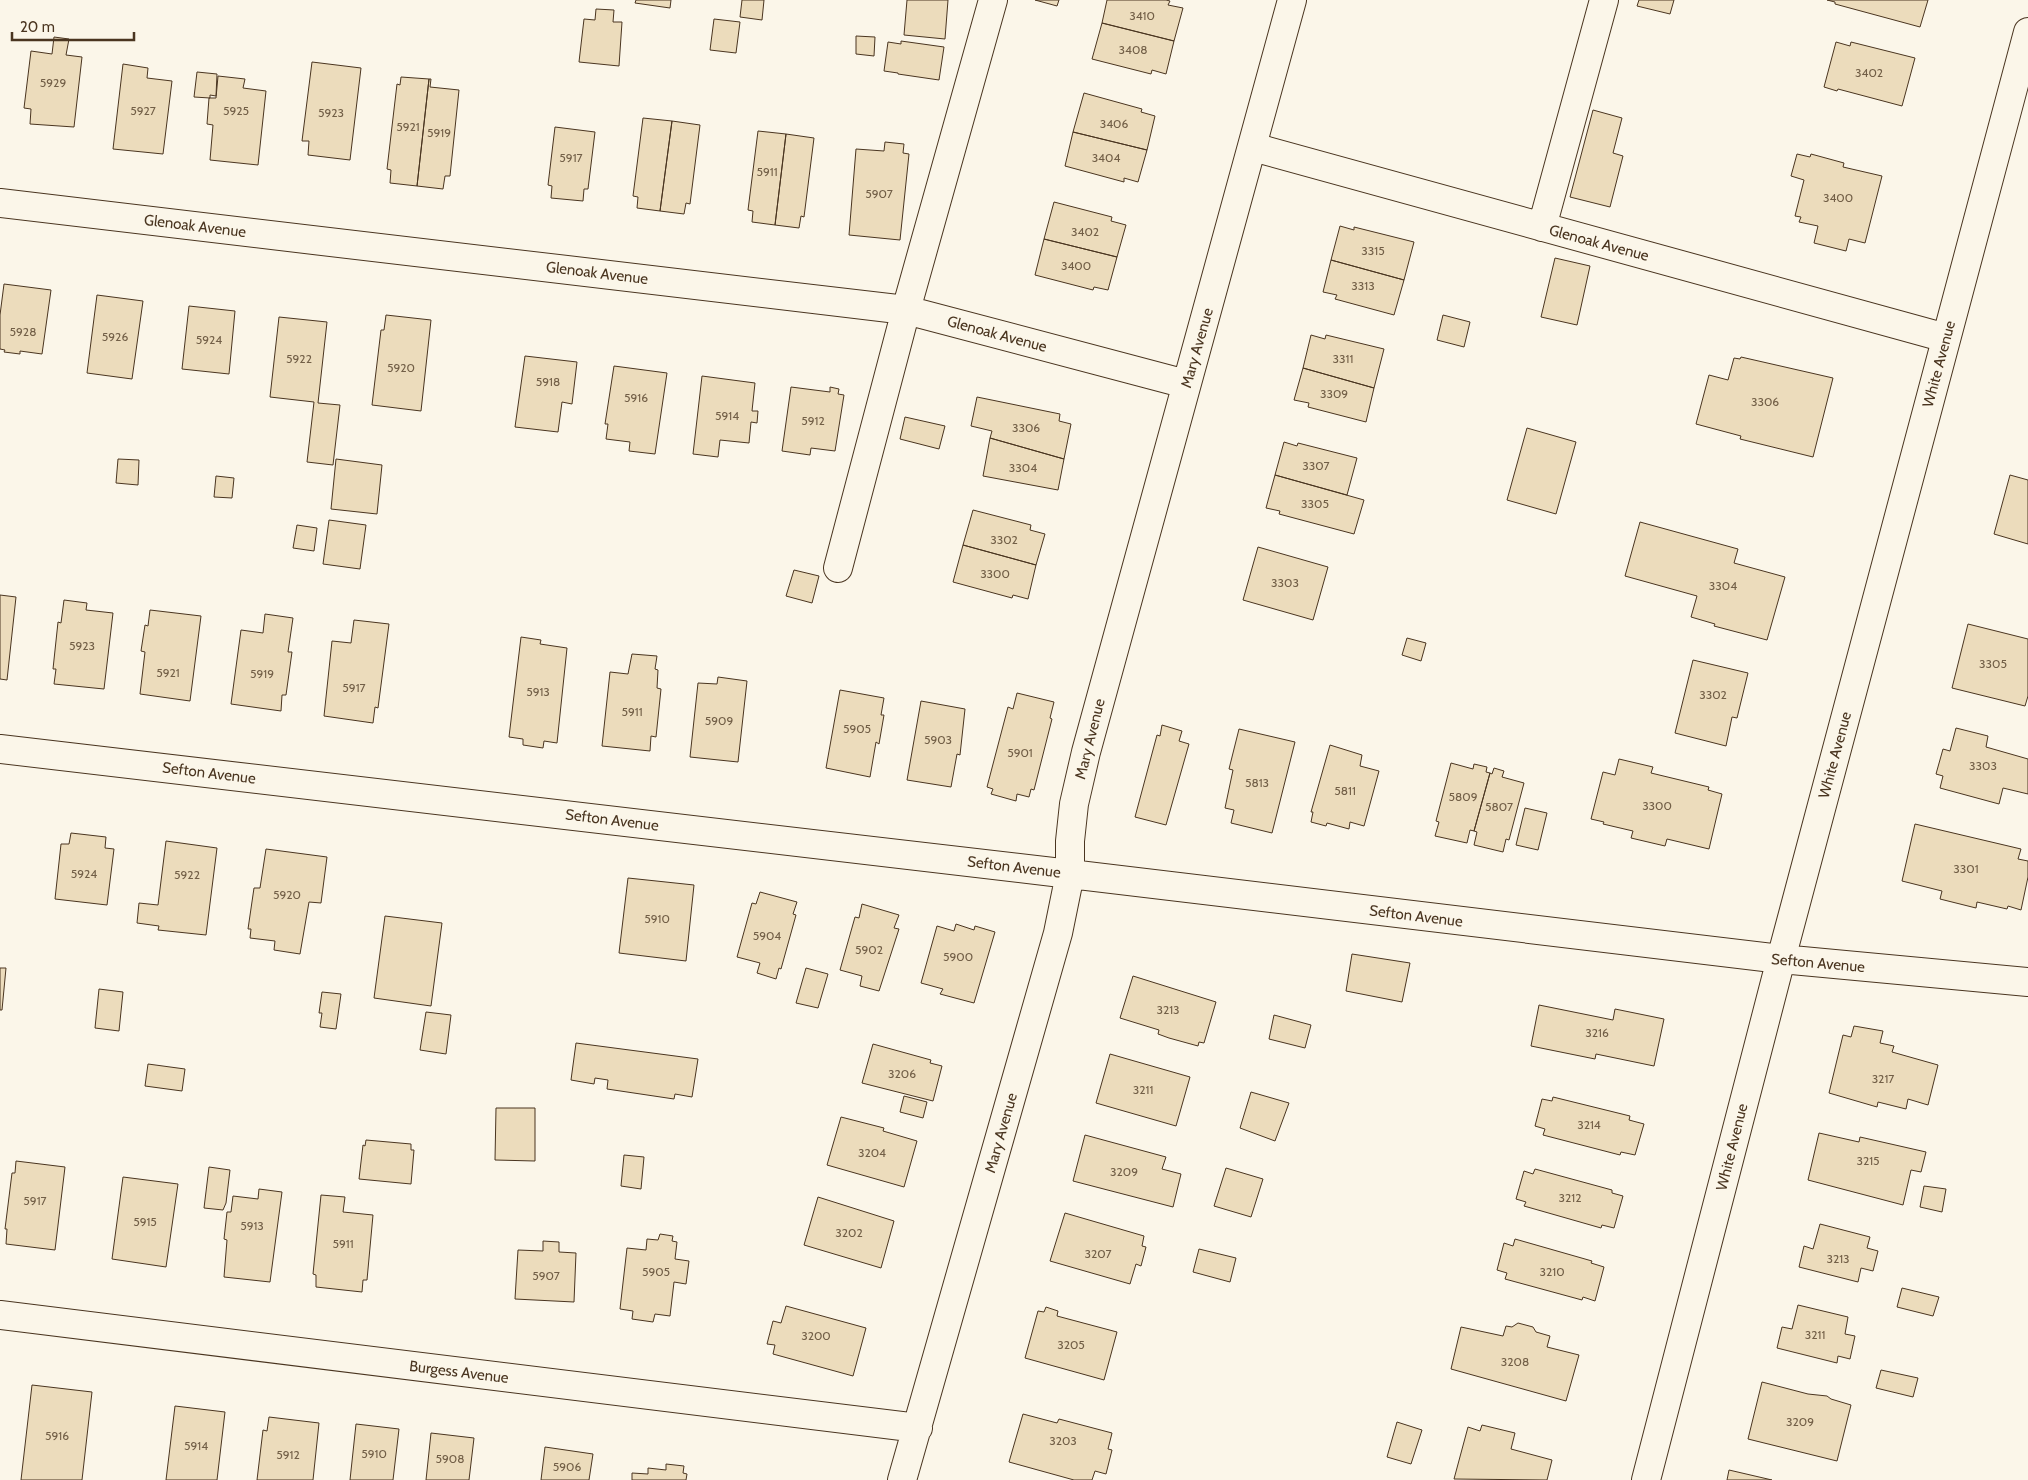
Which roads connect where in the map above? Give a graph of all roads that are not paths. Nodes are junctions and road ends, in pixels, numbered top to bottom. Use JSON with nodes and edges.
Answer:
{"nodes":[{"id":1,"x":993,"y":0,"type":"edge"},
{"id":2,"x":1292,"y":0,"type":"edge"},
{"id":3,"x":1604,"y":0,"type":"edge"},
{"id":4,"x":2028,"y":32,"type":"edge"},
{"id":5,"x":1253,"y":147,"type":"junction"},
{"id":6,"x":0,"y":203,"type":"edge"},
{"id":7,"x":1542,"y":227,"type":"junction"},
{"id":8,"x":906,"y":310,"type":"junction"},
{"id":9,"x":1946,"y":338,"type":"junction"},
{"id":10,"x":1186,"y":384,"type":"junction"},
{"id":11,"x":838,"y":568,"type":"dead end"},
{"id":12,"x":0,"y":749,"type":"edge"},
{"id":13,"x":1070,"y":874,"type":"junction"},
{"id":14,"x":1780,"y":960,"type":"junction"},
{"id":15,"x":2028,"y":982,"type":"edge"},
{"id":16,"x":0,"y":1316,"type":"edge"},
{"id":17,"x":918,"y":1428,"type":"junction"},
{"id":18,"x":902,"y":1480,"type":"edge"},
{"id":19,"x":1646,"y":1480,"type":"edge"}],
"edges":[{"from":1,"to":8,"type":"street"},
{"from":2,"to":5,"type":"street","name":"Mary Avenue"},
{"from":3,"to":7,"type":"street"},
{"from":4,"to":9,"type":"street","name":"White Avenue"},
{"from":5,"to":7,"type":"street","name":"Glenoak Avenue"},
{"from":5,"to":10,"type":"street","name":"Mary Avenue"},
{"from":6,"to":8,"type":"street","name":"Glenoak Avenue"},
{"from":7,"to":9,"type":"street","name":"Glenoak Avenue"},
{"from":8,"to":10,"type":"street","name":"Glenoak Avenue"},
{"from":8,"to":11,"type":"street"},
{"from":9,"to":14,"type":"street","name":"White Avenue"},
{"from":10,"to":13,"type":"street","name":"Mary Avenue"},
{"from":12,"to":13,"type":"street","name":"Sefton Avenue"},
{"from":13,"to":14,"type":"street","name":"Sefton Avenue"},
{"from":13,"to":17,"type":"street","name":"Mary Avenue"},
{"from":14,"to":15,"type":"street","name":"Sefton Avenue"},
{"from":14,"to":19,"type":"street","name":"White Avenue"},
{"from":16,"to":17,"type":"street","name":"Burgess Avenue"},
{"from":17,"to":18,"type":"street","name":"Mary Avenue"}]}
